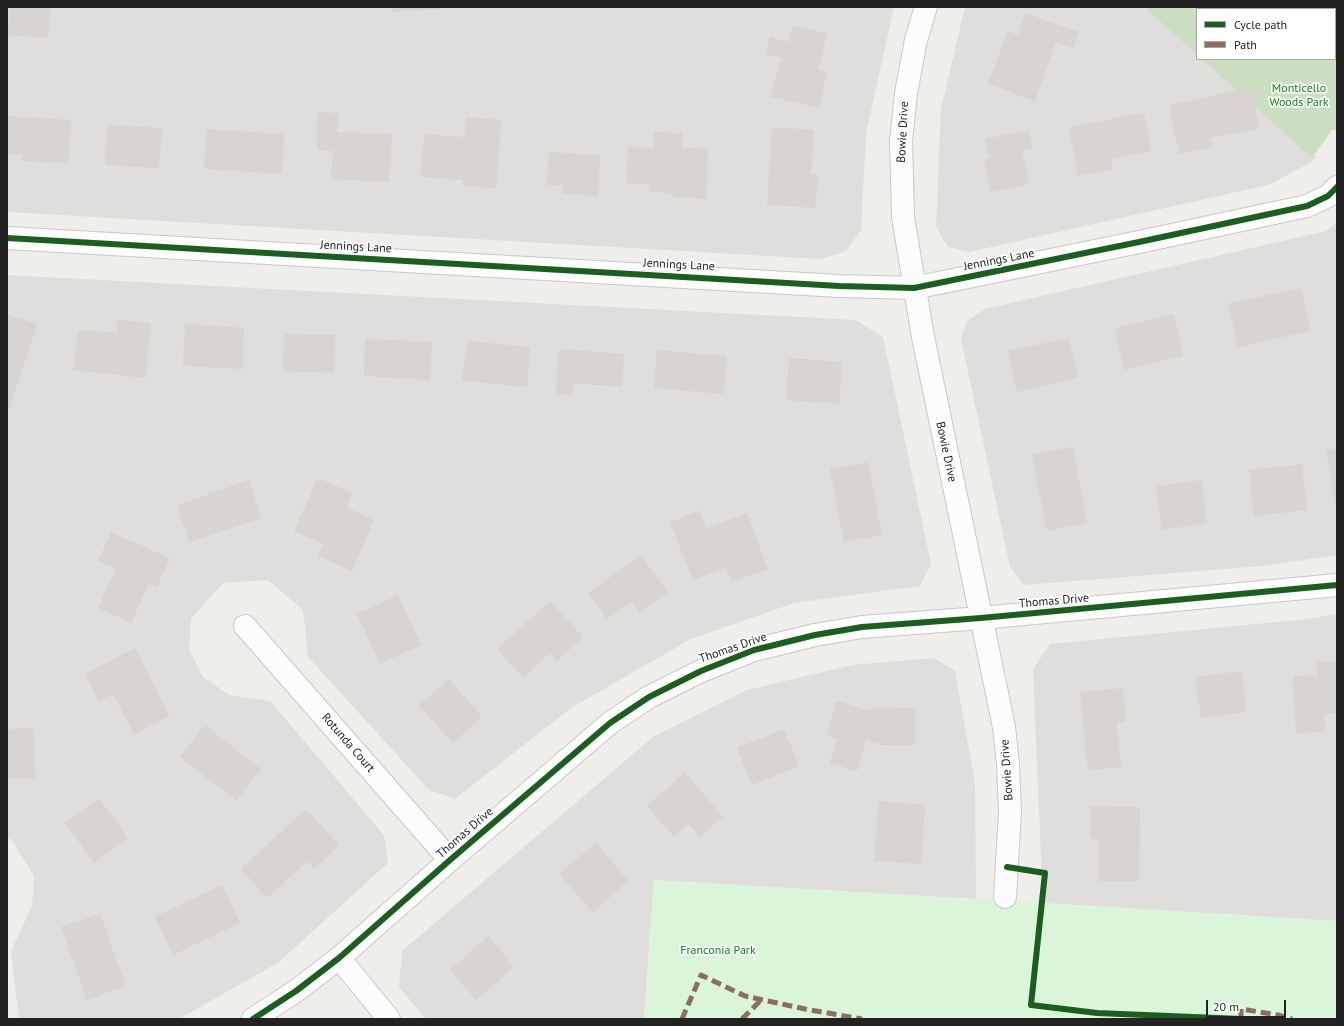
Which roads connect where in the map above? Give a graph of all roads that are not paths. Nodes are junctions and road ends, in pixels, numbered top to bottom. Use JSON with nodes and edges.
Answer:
{"nodes":[{"id":1,"x":926,"y":7,"type":"edge"},
{"id":2,"x":1337,"y":187,"type":"edge"},
{"id":3,"x":7,"y":238,"type":"edge"},
{"id":4,"x":914,"y":288,"type":"junction"},
{"id":5,"x":1337,"y":585,"type":"edge"},
{"id":6,"x":981,"y":618,"type":"junction"},
{"id":7,"x":245,"y":626,"type":"dead end"},
{"id":8,"x":450,"y":860,"type":"junction"},
{"id":9,"x":1005,"y":898,"type":"dead end"},
{"id":10,"x":339,"y":958,"type":"junction"},
{"id":11,"x":253,"y":1019,"type":"edge"},
{"id":12,"x":389,"y":1019,"type":"edge"}],
"edges":[{"from":1,"to":4,"type":"street","name":"Bowie Drive"},
{"from":2,"to":4,"type":"street","name":"Jennings Lane"},
{"from":3,"to":4,"type":"street","name":"Jennings Lane"},
{"from":4,"to":6,"type":"street","name":"Bowie Drive"},
{"from":5,"to":6,"type":"street","name":"Thomas Drive"},
{"from":6,"to":8,"type":"street","name":"Thomas Drive"},
{"from":6,"to":9,"type":"street","name":"Bowie Drive"},
{"from":7,"to":8,"type":"street","name":"Rotunda Court"},
{"from":8,"to":10,"type":"street","name":"Thomas Drive"},
{"from":10,"to":11,"type":"street","name":"Thomas Drive"},
{"from":10,"to":12,"type":"street"}]}
